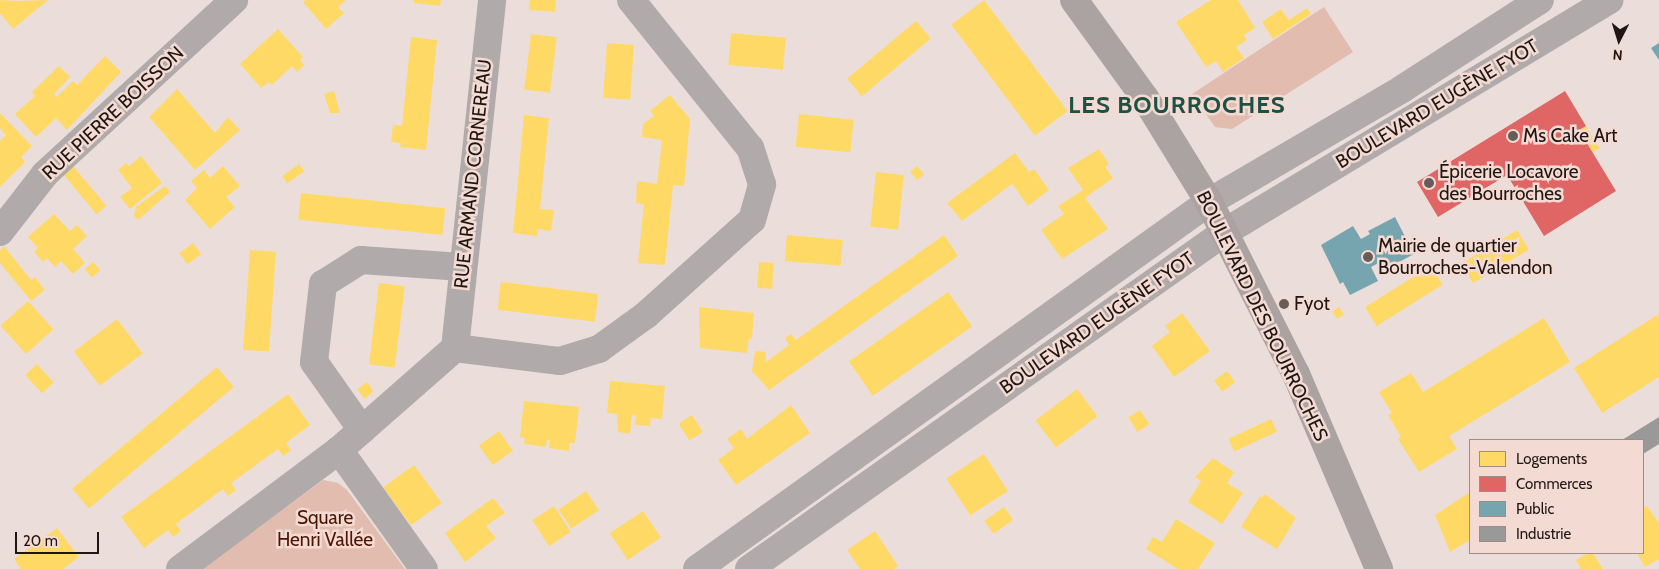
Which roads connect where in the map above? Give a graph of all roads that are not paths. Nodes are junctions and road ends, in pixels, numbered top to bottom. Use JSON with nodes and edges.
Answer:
{"nodes":[{"id":1,"x":234,"y":0,"type":"edge"},
{"id":2,"x":492,"y":0,"type":"edge"},
{"id":3,"x":631,"y":0,"type":"edge"},
{"id":4,"x":1074,"y":0,"type":"edge"},
{"id":5,"x":1540,"y":0,"type":"edge"},
{"id":6,"x":1609,"y":0,"type":"edge"},
{"id":7,"x":1209,"y":202,"type":"junction"},
{"id":8,"x":0,"y":232,"type":"edge"},
{"id":9,"x":1225,"y":232,"type":"junction"},
{"id":10,"x":462,"y":267,"type":"junction"},
{"id":11,"x":455,"y":348,"type":"junction"},
{"id":12,"x":362,"y":430,"type":"junction"},
{"id":13,"x":338,"y":450,"type":"junction"},
{"id":14,"x":180,"y":569,"type":"edge"},
{"id":15,"x":424,"y":569,"type":"edge"},
{"id":16,"x":697,"y":569,"type":"edge"},
{"id":17,"x":749,"y":569,"type":"edge"},
{"id":18,"x":1379,"y":569,"type":"edge"}],
"edges":[{"from":1,"to":8,"type":"street","name":"RUE PIERRE BOISSON"},
{"from":2,"to":10,"type":"street","name":"RUE ARMAND CORNEREAU"},
{"from":3,"to":11,"type":"street"},
{"from":4,"to":7,"type":"main road","name":"BOULEVARD DES BOURROCHES"},
{"from":5,"to":7,"type":"street","name":"BOULEVARD EUGÈNE FYOT"},
{"from":6,"to":9,"type":"street","name":"BOULEVARD EUGÈNE FYOT"},
{"from":7,"to":9,"type":"main road","name":"BOULEVARD DES BOURROCHES"},
{"from":7,"to":16,"type":"street","name":"BOULEVARD EUGÈNE FYOT"},
{"from":9,"to":17,"type":"street","name":"BOULEVARD EUGÈNE FYOT"},
{"from":9,"to":18,"type":"main road","name":"BOULEVARD DES BOURROCHES"},
{"from":10,"to":11,"type":"street","name":"RUE ARMAND CORNEREAU"},
{"from":10,"to":12,"type":"street"},
{"from":11,"to":12,"type":"street"},
{"from":12,"to":13,"type":"street"},
{"from":13,"to":14,"type":"street"},
{"from":13,"to":15,"type":"street"}]}
